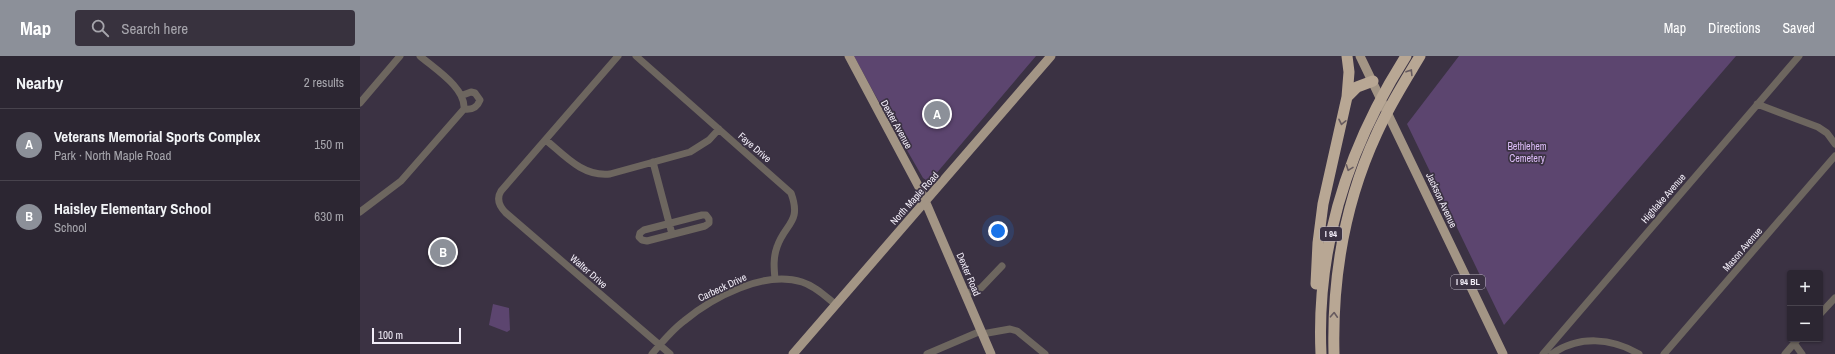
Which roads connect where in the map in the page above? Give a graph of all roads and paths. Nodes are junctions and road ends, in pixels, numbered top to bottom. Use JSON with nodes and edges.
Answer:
{"nodes":[{"id":1,"x":400,"y":56,"type":"edge"},
{"id":2,"x":420,"y":56,"type":"edge"},
{"id":3,"x":618,"y":56,"type":"edge"},
{"id":4,"x":636,"y":56,"type":"edge"},
{"id":5,"x":849,"y":56,"type":"edge"},
{"id":6,"x":1051,"y":56,"type":"edge"},
{"id":7,"x":1347,"y":56,"type":"edge"},
{"id":8,"x":1360,"y":56,"type":"edge"},
{"id":9,"x":1406,"y":56,"type":"edge"},
{"id":10,"x":1420,"y":56,"type":"edge"},
{"id":11,"x":1799,"y":56,"type":"edge"},
{"id":12,"x":1373,"y":81,"type":"junction"},
{"id":13,"x":463,"y":95,"type":"junction"},
{"id":14,"x":1347,"y":97,"type":"junction"},
{"id":15,"x":360,"y":103,"type":"edge"},
{"id":16,"x":1757,"y":104,"type":"junction"},
{"id":17,"x":465,"y":106,"type":"junction"},
{"id":18,"x":719,"y":129,"type":"junction"},
{"id":19,"x":546,"y":140,"type":"junction"},
{"id":20,"x":1835,"y":144,"type":"edge"},
{"id":21,"x":1835,"y":156,"type":"edge"},
{"id":22,"x":653,"y":162,"type":"junction"},
{"id":23,"x":926,"y":202,"type":"junction"},
{"id":24,"x":360,"y":212,"type":"edge"},
{"id":25,"x":669,"y":223,"type":"junction"},
{"id":26,"x":672,"y":234,"type":"junction"},
{"id":27,"x":1002,"y":266,"type":"dead end"},
{"id":28,"x":775,"y":279,"type":"junction"},
{"id":29,"x":965,"y":294,"type":"junction"},
{"id":30,"x":1835,"y":298,"type":"edge"},
{"id":31,"x":835,"y":304,"type":"junction"},
{"id":32,"x":1823,"y":311,"type":"edge"},
{"id":33,"x":982,"y":332,"type":"junction"},
{"id":34,"x":1795,"y":342,"type":"edge"},
{"id":35,"x":1796,"y":342,"type":"edge"},
{"id":36,"x":660,"y":345,"type":"junction"},
{"id":37,"x":795,"y":353,"type":"edge"},
{"id":38,"x":652,"y":354,"type":"edge"},
{"id":39,"x":670,"y":354,"type":"edge"},
{"id":40,"x":927,"y":354,"type":"edge"},
{"id":41,"x":991,"y":354,"type":"edge"},
{"id":42,"x":1045,"y":354,"type":"edge"},
{"id":43,"x":1318,"y":354,"type":"edge"},
{"id":44,"x":1321,"y":354,"type":"edge"},
{"id":45,"x":1334,"y":354,"type":"edge"},
{"id":46,"x":1503,"y":354,"type":"edge"},
{"id":47,"x":1543,"y":354,"type":"edge"},
{"id":48,"x":1552,"y":354,"type":"edge"},
{"id":49,"x":1639,"y":354,"type":"edge"},
{"id":50,"x":1664,"y":354,"type":"edge"},
{"id":51,"x":1785,"y":354,"type":"edge"},
{"id":52,"x":1802,"y":354,"type":"edge"}],
"edges":[{"from":1,"to":15,"type":"street"},
{"from":2,"to":13,"type":"street"},
{"from":3,"to":19,"type":"street"},
{"from":4,"to":18,"type":"street","name":"Faye Drive"},
{"from":5,"to":23,"type":"main road","name":"Dexter Avenue"},
{"from":6,"to":23,"type":"main road","name":"North Maple Road"},
{"from":7,"to":14,"type":"highway"},
{"from":8,"to":12,"type":"main road","name":"Jackson Avenue","number":"I 94 BL"},
{"from":9,"to":44,"type":"highway","number":"I 94","one_way":true},
{"from":45,"to":10,"type":"highway","number":"I 94","one_way":true},
{"from":11,"to":16,"type":"street","name":"Highlake Avenue"},
{"from":12,"to":14,"type":"highway"},
{"from":12,"to":46,"type":"main road","name":"Jackson Avenue","number":"I 94 BL"},
{"from":13,"to":17,"type":"street"},
{"from":13,"to":17,"type":"street"},
{"from":14,"to":43,"type":"highway","one_way":true},
{"from":16,"to":20,"type":"street"},
{"from":16,"to":47,"type":"street","name":"Highlake Avenue"},
{"from":17,"to":24,"type":"street"},
{"from":18,"to":22,"type":"street"},
{"from":18,"to":28,"type":"street","name":"Faye Drive"},
{"from":19,"to":22,"type":"street"},
{"from":19,"to":36,"type":"street","name":"Walter Drive"},
{"from":21,"to":50,"type":"street","name":"Mason Avenue"},
{"from":22,"to":25,"type":"street"},
{"from":23,"to":29,"type":"main road","name":"Dexter Road"},
{"from":23,"to":31,"type":"main road","name":"North Maple Road"},
{"from":25,"to":26,"type":"street"},
{"from":25,"to":26,"type":"street"},
{"from":25,"to":26,"type":"street"},
{"from":27,"to":29,"type":"street"},
{"from":28,"to":31,"type":"street","name":"Carbeck Drive"},
{"from":28,"to":36,"type":"street","name":"Carbeck Drive"},
{"from":29,"to":33,"type":"main road","name":"Dexter Road"},
{"from":30,"to":32,"type":"street"},
{"from":31,"to":37,"type":"main road","name":"North Maple Road"},
{"from":33,"to":40,"type":"street"},
{"from":33,"to":41,"type":"main road","name":"Dexter Road"},
{"from":33,"to":42,"type":"street"},
{"from":34,"to":51,"type":"street"},
{"from":35,"to":52,"type":"street"},
{"from":36,"to":38,"type":"street","name":"Carbeck Drive"},
{"from":36,"to":39,"type":"street","name":"Walter Drive"},
{"from":48,"to":49,"type":"street"}]}
